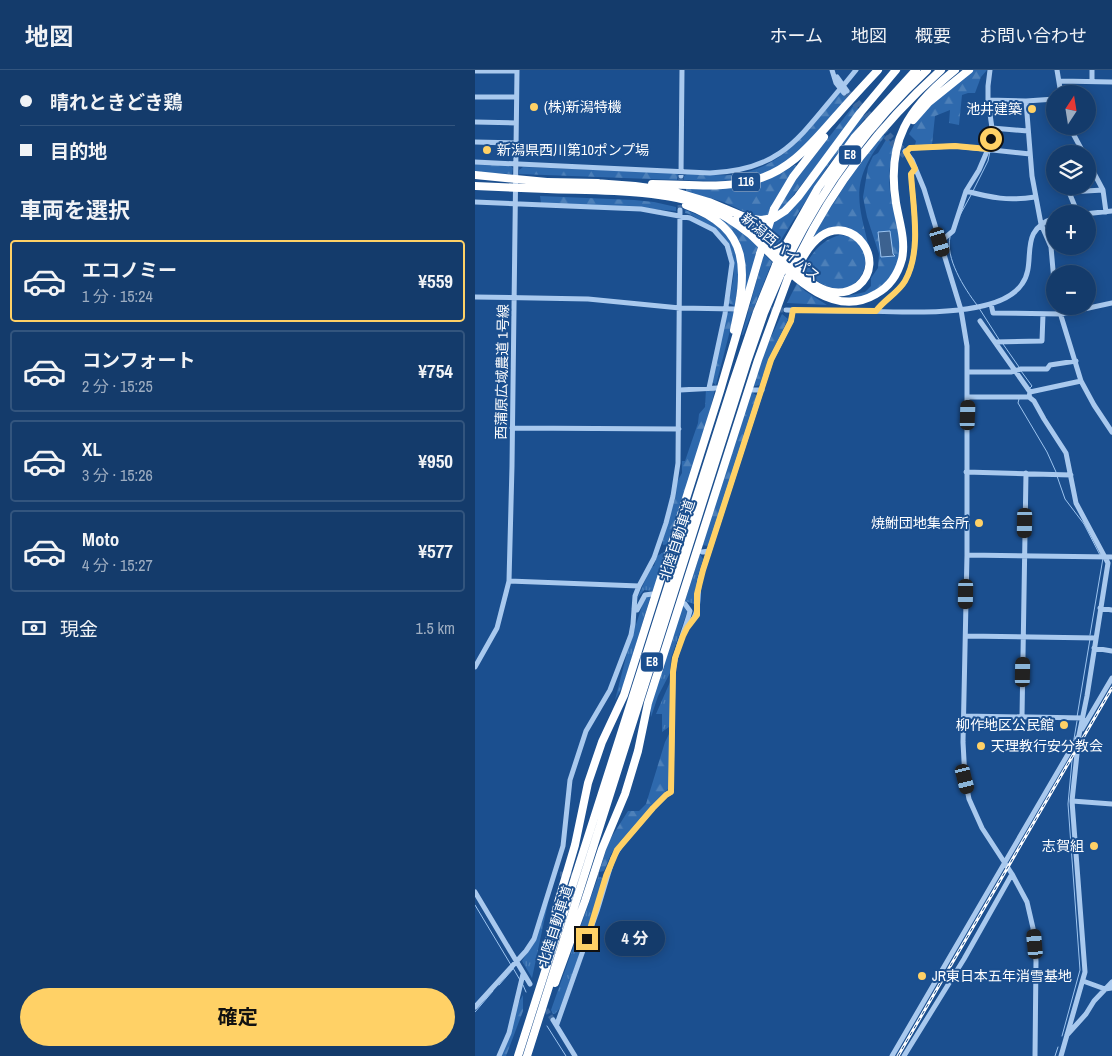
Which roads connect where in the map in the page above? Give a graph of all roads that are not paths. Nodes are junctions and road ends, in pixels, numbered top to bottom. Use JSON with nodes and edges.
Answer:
{"nodes":[{"id":1,"x":682,"y":70,"type":"edge"},
{"id":2,"x":832,"y":70,"type":"edge"},
{"id":3,"x":856,"y":70,"type":"edge"},
{"id":4,"x":878,"y":70,"type":"edge"},
{"id":5,"x":896,"y":70,"type":"edge"},
{"id":6,"x":916,"y":70,"type":"edge"},
{"id":7,"x":927,"y":70,"type":"edge"},
{"id":8,"x":941,"y":70,"type":"edge"},
{"id":9,"x":955,"y":70,"type":"edge"},
{"id":10,"x":969,"y":70,"type":"edge"},
{"id":11,"x":990,"y":70,"type":"edge"},
{"id":12,"x":1057,"y":70,"type":"edge"},
{"id":13,"x":1092,"y":70,"type":"edge"},
{"id":14,"x":475,"y":71,"type":"edge"},
{"id":15,"x":517,"y":71,"type":"edge"},
{"id":16,"x":1060,"y":81,"type":"junction"},
{"id":17,"x":1092,"y":81,"type":"junction"},
{"id":18,"x":1112,"y":82,"type":"edge"},
{"id":19,"x":1060,"y":85,"type":"edge"},
{"id":20,"x":861,"y":89,"type":"junction"},
{"id":21,"x":843,"y":90,"type":"junction"},
{"id":22,"x":475,"y":97,"type":"edge"},
{"id":23,"x":516,"y":97,"type":"junction"},
{"id":24,"x":988,"y":100,"type":"junction"},
{"id":25,"x":1046,"y":100,"type":"edge"},
{"id":26,"x":1026,"y":102,"type":"junction"},
{"id":27,"x":475,"y":122,"type":"edge"},
{"id":28,"x":516,"y":123,"type":"junction"},
{"id":29,"x":992,"y":128,"type":"junction"},
{"id":30,"x":1028,"y":131,"type":"junction"},
{"id":31,"x":475,"y":142,"type":"edge"},
{"id":32,"x":515,"y":143,"type":"junction"},
{"id":33,"x":988,"y":149,"type":"junction"},
{"id":34,"x":1030,"y":154,"type":"junction"},
{"id":35,"x":895,"y":156,"type":"junction"},
{"id":36,"x":475,"y":162,"type":"edge"},
{"id":37,"x":515,"y":164,"type":"junction"},
{"id":38,"x":915,"y":169,"type":"junction"},
{"id":39,"x":681,"y":174,"type":"junction"},
{"id":40,"x":475,"y":175,"type":"edge"},
{"id":41,"x":1096,"y":177,"type":"edge"},
{"id":42,"x":475,"y":179,"type":"edge"},
{"id":43,"x":595,"y":183,"type":"junction"},
{"id":44,"x":547,"y":185,"type":"junction"},
{"id":45,"x":475,"y":188,"type":"edge"},
{"id":46,"x":1103,"y":190,"type":"junction"},
{"id":47,"x":966,"y":191,"type":"junction"},
{"id":48,"x":660,"y":196,"type":"junction"},
{"id":49,"x":1035,"y":198,"type":"junction"},
{"id":50,"x":475,"y":202,"type":"edge"},
{"id":51,"x":709,"y":202,"type":"junction"},
{"id":52,"x":514,"y":203,"type":"junction"},
{"id":53,"x":1074,"y":205,"type":"edge"},
{"id":54,"x":1112,"y":211,"type":"edge"},
{"id":55,"x":1106,"y":212,"type":"junction"},
{"id":56,"x":680,"y":213,"type":"junction"},
{"id":57,"x":1096,"y":213,"type":"edge"},
{"id":58,"x":1046,"y":222,"type":"edge"},
{"id":59,"x":1041,"y":224,"type":"junction"},
{"id":60,"x":940,"y":242,"type":"junction"},
{"id":61,"x":787,"y":251,"type":"junction"},
{"id":62,"x":798,"y":262,"type":"junction"},
{"id":63,"x":1053,"y":265,"type":"edge"},
{"id":64,"x":779,"y":268,"type":"junction"},
{"id":65,"x":475,"y":297,"type":"edge"},
{"id":66,"x":514,"y":298,"type":"junction"},
{"id":67,"x":1112,"y":303,"type":"edge"},
{"id":68,"x":991,"y":304,"type":"junction"},
{"id":69,"x":1096,"y":306,"type":"edge"},
{"id":70,"x":680,"y":308,"type":"junction"},
{"id":71,"x":725,"y":309,"type":"junction"},
{"id":72,"x":735,"y":309,"type":"tunnel mouth"},
{"id":73,"x":786,"y":310,"type":"tunnel mouth"},
{"id":74,"x":793,"y":310,"type":"junction"},
{"id":75,"x":961,"y":310,"type":"junction"},
{"id":76,"x":876,"y":311,"type":"junction"},
{"id":77,"x":1043,"y":314,"type":"joint"},
{"id":78,"x":1061,"y":315,"type":"edge"},
{"id":79,"x":980,"y":321,"type":"dead end"},
{"id":80,"x":995,"y":342,"type":"junction"},
{"id":81,"x":1075,"y":361,"type":"junction"},
{"id":82,"x":1015,"y":370,"type":"junction"},
{"id":83,"x":968,"y":372,"type":"junction"},
{"id":84,"x":1081,"y":381,"type":"junction"},
{"id":85,"x":709,"y":388,"type":"junction"},
{"id":86,"x":719,"y":389,"type":"junction"},
{"id":87,"x":680,"y":390,"type":"junction"},
{"id":88,"x":753,"y":390,"type":"dead end"},
{"id":89,"x":762,"y":390,"type":"junction"},
{"id":90,"x":1030,"y":395,"type":"junction"},
{"id":91,"x":968,"y":397,"type":"junction"},
{"id":92,"x":512,"y":428,"type":"junction"},
{"id":93,"x":679,"y":429,"type":"junction"},
{"id":94,"x":1112,"y":432,"type":"edge"},
{"id":95,"x":966,"y":472,"type":"junction"},
{"id":96,"x":1026,"y":473,"type":"junction"},
{"id":97,"x":1071,"y":475,"type":"junction"},
{"id":98,"x":657,"y":548,"type":"junction"},
{"id":99,"x":666,"y":551,"type":"dead end"},
{"id":100,"x":709,"y":551,"type":"junction"},
{"id":101,"x":702,"y":552,"type":"dead end"},
{"id":102,"x":967,"y":555,"type":"junction"},
{"id":103,"x":1025,"y":556,"type":"junction"},
{"id":104,"x":1109,"y":557,"type":"edge"},
{"id":105,"x":509,"y":581,"type":"junction"},
{"id":106,"x":639,"y":586,"type":"junction"},
{"id":107,"x":653,"y":594,"type":"dead end"},
{"id":108,"x":685,"y":604,"type":"dead end"},
{"id":109,"x":1100,"y":608,"type":"junction"},
{"id":110,"x":634,"y":610,"type":"junction"},
{"id":111,"x":1112,"y":610,"type":"edge"},
{"id":112,"x":687,"y":628,"type":"junction"},
{"id":113,"x":966,"y":636,"type":"junction"},
{"id":114,"x":1024,"y":637,"type":"junction"},
{"id":115,"x":1096,"y":638,"type":"junction"},
{"id":116,"x":1094,"y":648,"type":"junction"},
{"id":117,"x":1112,"y":651,"type":"edge"},
{"id":118,"x":475,"y":667,"type":"edge"},
{"id":119,"x":1112,"y":678,"type":"edge"},
{"id":120,"x":964,"y":716,"type":"junction"},
{"id":121,"x":1022,"y":716,"type":"junction"},
{"id":122,"x":1083,"y":718,"type":"junction"},
{"id":123,"x":1079,"y":735,"type":"junction"},
{"id":124,"x":1072,"y":801,"type":"junction"},
{"id":125,"x":1112,"y":804,"type":"edge"},
{"id":126,"x":1005,"y":864,"type":"junction"},
{"id":127,"x":1013,"y":874,"type":"junction"},
{"id":128,"x":599,"y":875,"type":"tunnel mouth"},
{"id":129,"x":606,"y":876,"type":"junction"},
{"id":130,"x":475,"y":892,"type":"edge"},
{"id":131,"x":515,"y":962,"type":"junction"},
{"id":132,"x":523,"y":973,"type":"junction"},
{"id":133,"x":1083,"y":982,"type":"junction"},
{"id":134,"x":1112,"y":982,"type":"edge"},
{"id":135,"x":530,"y":984,"type":"dead end"},
{"id":136,"x":1112,"y":988,"type":"edge"},
{"id":137,"x":1105,"y":989,"type":"junction"},
{"id":138,"x":475,"y":1007,"type":"edge"},
{"id":139,"x":529,"y":1023,"type":"junction"},
{"id":140,"x":1067,"y":1036,"type":"junction"},
{"id":141,"x":499,"y":1056,"type":"edge"},
{"id":142,"x":518,"y":1056,"type":"edge"},
{"id":143,"x":528,"y":1056,"type":"edge"},
{"id":144,"x":575,"y":1056,"type":"edge"},
{"id":145,"x":892,"y":1056,"type":"edge"},
{"id":146,"x":904,"y":1056,"type":"edge"},
{"id":147,"x":1035,"y":1056,"type":"edge"},
{"id":148,"x":1061,"y":1056,"type":"edge"}],
"edges":[{"from":1,"to":39,"type":"street"},
{"from":2,"to":21,"type":"street"},
{"from":3,"to":21,"type":"street"},
{"from":4,"to":20,"type":"highway","name":"新潟西バイパス","number":"116"},
{"from":5,"to":51,"type":"highway"},
{"from":6,"to":61,"type":"highway","name":"北陸自動車道","number":"E8"},
{"from":7,"to":61,"type":"highway","name":"北陸自動車道","number":"E8"},
{"from":8,"to":62,"type":"highway"},
{"from":9,"to":35,"type":"highway","name":"新潟西バイパス","number":"116"},
{"from":10,"to":35,"type":"highway"},
{"from":11,"to":24,"type":"street"},
{"from":12,"to":16,"type":"street"},
{"from":13,"to":17,"type":"street"},
{"from":14,"to":15,"type":"street"},
{"from":15,"to":23,"type":"street","name":"西蒲原広域農道 1号線"},
{"from":16,"to":17,"type":"street"},
{"from":16,"to":19,"type":"street"},
{"from":17,"to":18,"type":"street"},
{"from":20,"to":43,"type":"highway","name":"新潟西バイパス","number":"116"},
{"from":20,"to":86,"type":"highway","bridge":true},
{"from":21,"to":39,"type":"street"},
{"from":22,"to":23,"type":"street"},
{"from":23,"to":28,"type":"street","name":"西蒲原広域農道 1号線"},
{"from":24,"to":26,"type":"street"},
{"from":24,"to":29,"type":"street"},
{"from":25,"to":26,"type":"street"},
{"from":26,"to":30,"type":"street"},
{"from":27,"to":28,"type":"street"},
{"from":28,"to":32,"type":"street","name":"西蒲原広域農道 1号線"},
{"from":29,"to":30,"type":"street"},
{"from":29,"to":33,"type":"street"},
{"from":30,"to":34,"type":"street"},
{"from":31,"to":32,"type":"street"},
{"from":32,"to":37,"type":"street","name":"西蒲原広域農道 1号線"},
{"from":33,"to":34,"type":"street"},
{"from":33,"to":38,"type":"street"},
{"from":33,"to":47,"type":"street"},
{"from":34,"to":49,"type":"street"},
{"from":35,"to":48,"type":"highway","name":"新潟西バイパス","number":"116"},
{"from":36,"to":37,"type":"street"},
{"from":37,"to":39,"type":"street"},
{"from":37,"to":52,"type":"street","name":"西蒲原広域農道 1号線"},
{"from":38,"to":60,"type":"street"},
{"from":38,"to":76,"type":"street"},
{"from":40,"to":44,"type":"highway","bridge":true},
{"from":41,"to":46,"type":"street"},
{"from":42,"to":44,"type":"highway","name":"新潟西バイパス","number":"116","bridge":true},
{"from":43,"to":44,"type":"highway","name":"新潟西バイパス","number":"116"},
{"from":43,"to":51,"type":"highway"},
{"from":44,"to":45,"type":"highway","name":"新潟西バイパス","number":"116","bridge":true},
{"from":44,"to":48,"type":"highway","name":"新潟西バイパス","number":"116"},
{"from":46,"to":53,"type":"street"},
{"from":46,"to":55,"type":"street"},
{"from":47,"to":49,"type":"street"},
{"from":47,"to":60,"type":"street"},
{"from":48,"to":86,"type":"highway"},
{"from":49,"to":59,"type":"street"},
{"from":50,"to":52,"type":"street"},
{"from":51,"to":62,"type":"highway"},
{"from":52,"to":56,"type":"street"},
{"from":52,"to":66,"type":"street","name":"西蒲原広域農道 1号線"},
{"from":54,"to":55,"type":"street"},
{"from":55,"to":57,"type":"street"},
{"from":56,"to":70,"type":"street"},
{"from":56,"to":71,"type":"street"},
{"from":58,"to":59,"type":"street"},
{"from":59,"to":63,"type":"street"},
{"from":59,"to":68,"type":"street"},
{"from":60,"to":75,"type":"street"},
{"from":61,"to":64,"type":"highway","name":"北陸自動車道","number":"E8","bridge":true},
{"from":62,"to":143,"type":"highway","bridge":true},
{"from":64,"to":139,"type":"highway","name":"北陸自動車道","number":"E8"},
{"from":64,"to":143,"type":"highway","name":"北陸自動車道","number":"E8"},
{"from":65,"to":66,"type":"street"},
{"from":66,"to":70,"type":"street"},
{"from":66,"to":92,"type":"street","name":"西蒲原広域農道 1号線"},
{"from":67,"to":69,"type":"street"},
{"from":68,"to":75,"type":"street"},
{"from":68,"to":77,"type":"street"},
{"from":70,"to":71,"type":"street"},
{"from":70,"to":87,"type":"street"},
{"from":71,"to":72,"type":"street"},
{"from":71,"to":85,"type":"street"},
{"from":73,"to":74,"type":"street"},
{"from":74,"to":76,"type":"street"},
{"from":74,"to":89,"type":"street"},
{"from":75,"to":76,"type":"street"},
{"from":75,"to":83,"type":"street"},
{"from":77,"to":80,"type":"street"},
{"from":78,"to":81,"type":"street"},
{"from":79,"to":80,"type":"street"},
{"from":80,"to":82,"type":"street"},
{"from":81,"to":82,"type":"street"},
{"from":81,"to":84,"type":"street"},
{"from":82,"to":83,"type":"street"},
{"from":82,"to":90,"type":"street"},
{"from":83,"to":91,"type":"street"},
{"from":84,"to":90,"type":"street"},
{"from":84,"to":94,"type":"street"},
{"from":85,"to":86,"type":"street"},
{"from":85,"to":87,"type":"street"},
{"from":86,"to":139,"type":"highway"},
{"from":87,"to":93,"type":"street"},
{"from":88,"to":89,"type":"street"},
{"from":89,"to":100,"type":"street"},
{"from":90,"to":91,"type":"street"},
{"from":90,"to":97,"type":"street"},
{"from":91,"to":95,"type":"street"},
{"from":92,"to":93,"type":"street"},
{"from":92,"to":105,"type":"street","name":"西蒲原広域農道 1号線"},
{"from":93,"to":98,"type":"street"},
{"from":95,"to":96,"type":"street"},
{"from":95,"to":102,"type":"street"},
{"from":96,"to":97,"type":"street"},
{"from":96,"to":103,"type":"street"},
{"from":97,"to":104,"type":"street"},
{"from":98,"to":99,"type":"street"},
{"from":98,"to":106,"type":"street"},
{"from":100,"to":101,"type":"street"},
{"from":100,"to":112,"type":"street"},
{"from":102,"to":103,"type":"street"},
{"from":102,"to":113,"type":"street"},
{"from":103,"to":104,"type":"street"},
{"from":103,"to":114,"type":"street"},
{"from":104,"to":109,"type":"street"},
{"from":105,"to":106,"type":"street"},
{"from":105,"to":118,"type":"street","name":"西蒲原広域農道 1号線"},
{"from":106,"to":110,"type":"street"},
{"from":107,"to":110,"type":"street"},
{"from":108,"to":112,"type":"street"},
{"from":109,"to":111,"type":"street"},
{"from":109,"to":115,"type":"street"},
{"from":110,"to":131,"type":"street"},
{"from":112,"to":129,"type":"street"},
{"from":113,"to":114,"type":"street"},
{"from":113,"to":120,"type":"street"},
{"from":114,"to":115,"type":"street"},
{"from":114,"to":121,"type":"street"},
{"from":115,"to":116,"type":"street"},
{"from":116,"to":117,"type":"street"},
{"from":116,"to":122,"type":"street"},
{"from":119,"to":123,"type":"street"},
{"from":120,"to":121,"type":"street"},
{"from":120,"to":126,"type":"street"},
{"from":121,"to":122,"type":"street"},
{"from":122,"to":123,"type":"street"},
{"from":123,"to":124,"type":"street"},
{"from":123,"to":126,"type":"street"},
{"from":124,"to":125,"type":"street"},
{"from":124,"to":133,"type":"street"},
{"from":126,"to":127,"type":"street"},
{"from":126,"to":145,"type":"street"},
{"from":127,"to":146,"type":"street"},
{"from":127,"to":147,"type":"street"},
{"from":128,"to":129,"type":"street"},
{"from":129,"to":144,"type":"street"},
{"from":130,"to":131,"type":"street"},
{"from":131,"to":132,"type":"street"},
{"from":131,"to":138,"type":"street"},
{"from":132,"to":135,"type":"street"},
{"from":132,"to":141,"type":"street"},
{"from":133,"to":137,"type":"street"},
{"from":133,"to":140,"type":"street"},
{"from":134,"to":137,"type":"street"},
{"from":136,"to":137,"type":"street"},
{"from":137,"to":140,"type":"street"},
{"from":139,"to":142,"type":"highway","name":"北陸自動車道","number":"E8"},
{"from":140,"to":148,"type":"street"}]}
